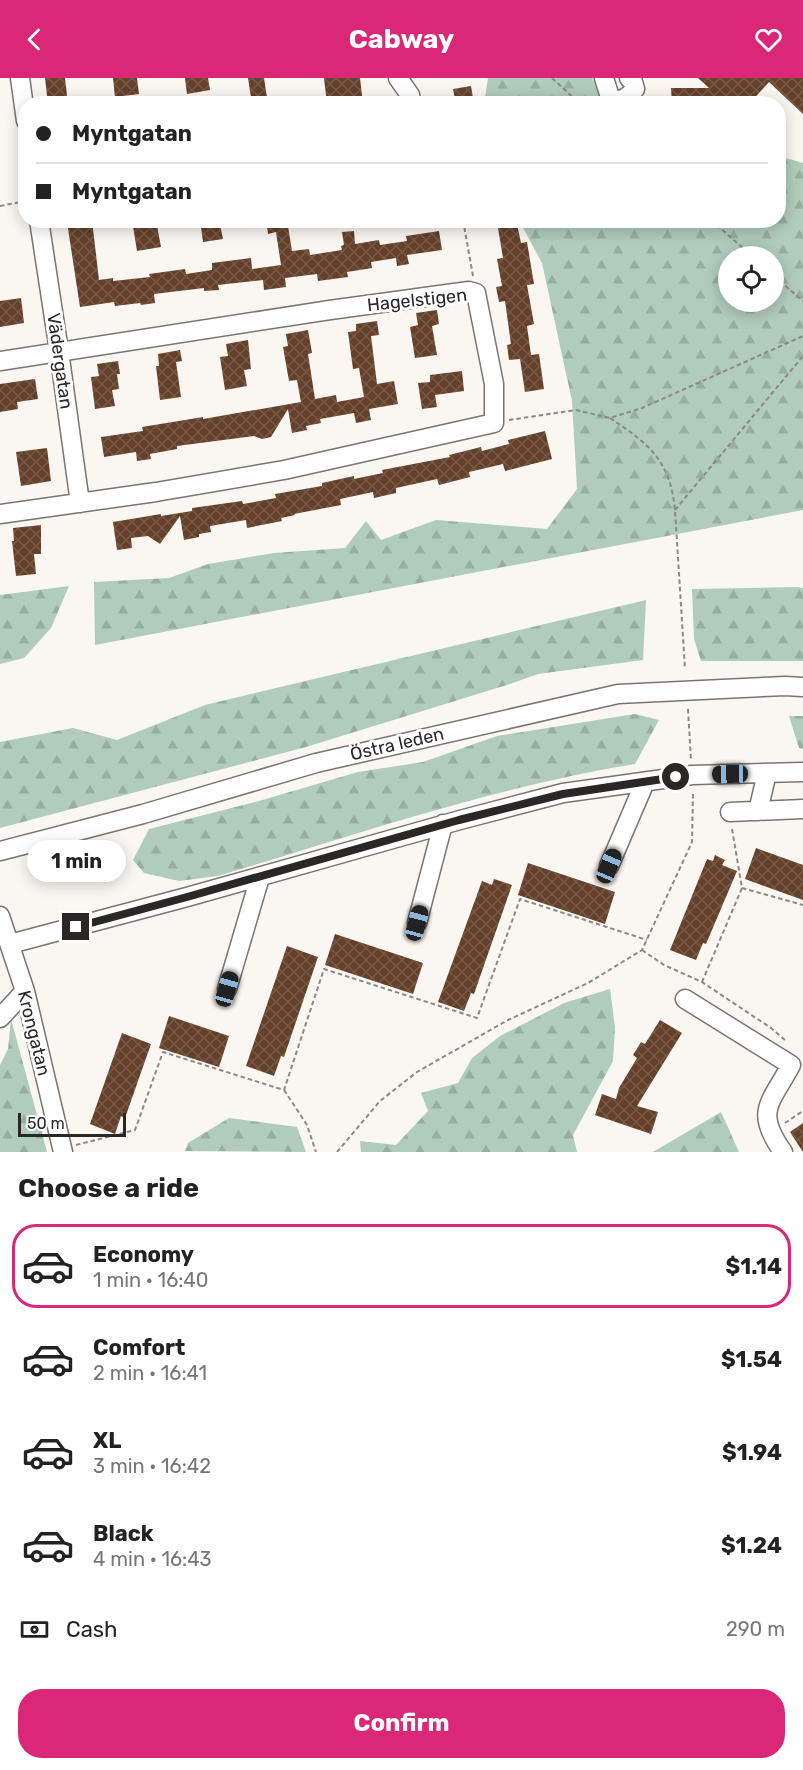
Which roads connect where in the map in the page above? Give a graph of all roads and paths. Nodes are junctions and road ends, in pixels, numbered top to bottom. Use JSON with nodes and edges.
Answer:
{"nodes":[{"id":1,"x":20,"y":78,"type":"edge"},
{"id":2,"x":398,"y":78,"type":"edge"},
{"id":3,"x":552,"y":78,"type":"edge"},
{"id":4,"x":604,"y":78,"type":"edge"},
{"id":5,"x":629,"y":78,"type":"edge"},
{"id":6,"x":23,"y":96,"type":"edge"},
{"id":7,"x":410,"y":96,"type":"edge"},
{"id":8,"x":571,"y":96,"type":"edge"},
{"id":9,"x":610,"y":96,"type":"edge"},
{"id":10,"x":629,"y":96,"type":"edge"},
{"id":11,"x":18,"y":203,"type":"edge"},
{"id":12,"x":0,"y":206,"type":"edge"},
{"id":13,"x":40,"y":228,"type":"edge"},
{"id":14,"x":464,"y":228,"type":"edge"},
{"id":15,"x":720,"y":228,"type":"edge"},
{"id":16,"x":741,"y":246,"type":"edge"},
{"id":17,"x":784,"y":285,"type":"edge"},
{"id":18,"x":476,"y":294,"type":"junction"},
{"id":19,"x":803,"y":301,"type":"edge"},
{"id":20,"x":803,"y":336,"type":"edge"},
{"id":21,"x":59,"y":351,"type":"junction"},
{"id":22,"x":803,"y":356,"type":"edge"},
{"id":23,"x":0,"y":361,"type":"edge"},
{"id":24,"x":610,"y":418,"type":"junction"},
{"id":25,"x":494,"y":423,"type":"junction"},
{"id":26,"x":80,"y":503,"type":"junction"},
{"id":27,"x":675,"y":510,"type":"junction"},
{"id":28,"x":0,"y":514,"type":"edge"},
{"id":29,"x":685,"y":669,"type":"dead end"},
{"id":30,"x":803,"y":687,"type":"edge"},
{"id":31,"x":688,"y":709,"type":"dead end"},
{"id":32,"x":803,"y":772,"type":"edge"},
{"id":33,"x":767,"y":773,"type":"junction"},
{"id":34,"x":692,"y":775,"type":"junction"},
{"id":35,"x":645,"y":782,"type":"junction"},
{"id":36,"x":803,"y":809,"type":"edge"},
{"id":37,"x":758,"y":811,"type":"junction"},
{"id":38,"x":730,"y":812,"type":"joint"},
{"id":39,"x":443,"y":824,"type":"junction"},
{"id":40,"x":0,"y":851,"type":"edge"},
{"id":41,"x":609,"y":866,"type":"dead end"},
{"id":42,"x":260,"y":876,"type":"junction"},
{"id":43,"x":742,"y":888,"type":"junction"},
{"id":44,"x":803,"y":905,"type":"edge"},
{"id":45,"x":0,"y":916,"type":"edge"},
{"id":46,"x":417,"y":923,"type":"dead end"},
{"id":47,"x":646,"y":940,"type":"junction"},
{"id":48,"x":10,"y":944,"type":"junction"},
{"id":49,"x":642,"y":950,"type":"junction"},
{"id":50,"x":702,"y":982,"type":"junction"},
{"id":51,"x":227,"y":989,"type":"dead end"},
{"id":52,"x":25,"y":991,"type":"junction"},
{"id":53,"x":685,"y":999,"type":"dead end"},
{"id":54,"x":0,"y":1018,"type":"edge"},
{"id":55,"x":787,"y":1042,"type":"dead end"},
{"id":56,"x":284,"y":1090,"type":"junction"},
{"id":57,"x":803,"y":1111,"type":"edge"},
{"id":58,"x":770,"y":1134,"type":"junction"},
{"id":59,"x":62,"y":1150,"type":"edge"},
{"id":60,"x":316,"y":1152,"type":"edge"},
{"id":61,"x":337,"y":1152,"type":"edge"},
{"id":62,"x":783,"y":1152,"type":"edge"}],
"edges":[{"from":1,"to":6,"type":"street"},
{"from":2,"to":7,"type":"street"},
{"from":3,"to":8,"type":"path"},
{"from":4,"to":9,"type":"street"},
{"from":5,"to":10,"type":"street"},
{"from":11,"to":12,"type":"path"},
{"from":13,"to":21,"type":"street","name":"Vädergatan"},
{"from":14,"to":18,"type":"path"},
{"from":15,"to":16,"type":"path"},
{"from":17,"to":19,"type":"path"},
{"from":18,"to":21,"type":"street","name":"Hagelstigen"},
{"from":18,"to":25,"type":"street","name":"Hagelstigen"},
{"from":20,"to":24,"type":"path"},
{"from":21,"to":23,"type":"street","name":"Hagelstigen"},
{"from":21,"to":26,"type":"street","name":"Vädergatan"},
{"from":22,"to":27,"type":"path"},
{"from":24,"to":25,"type":"path"},
{"from":24,"to":27,"type":"path"},
{"from":25,"to":26,"type":"street"},
{"from":26,"to":28,"type":"street"},
{"from":27,"to":29,"type":"path"},
{"from":30,"to":40,"type":"street","name":"Östra leden"},
{"from":31,"to":34,"type":"path"},
{"from":32,"to":33,"type":"street"},
{"from":33,"to":34,"type":"street"},
{"from":33,"to":37,"type":"street"},
{"from":34,"to":35,"type":"street"},
{"from":34,"to":47,"type":"path"},
{"from":35,"to":39,"type":"street"},
{"from":35,"to":41,"type":"street"},
{"from":36,"to":37,"type":"street"},
{"from":37,"to":38,"type":"street"},
{"from":38,"to":43,"type":"path"},
{"from":39,"to":42,"type":"street"},
{"from":39,"to":46,"type":"street"},
{"from":42,"to":48,"type":"street"},
{"from":42,"to":51,"type":"street"},
{"from":43,"to":44,"type":"path"},
{"from":43,"to":50,"type":"path"},
{"from":45,"to":48,"type":"street","name":"Krongatan"},
{"from":47,"to":49,"type":"path"},
{"from":47,"to":56,"type":"path"},
{"from":48,"to":52,"type":"street","name":"Krongatan"},
{"from":49,"to":50,"type":"path"},
{"from":49,"to":61,"type":"path"},
{"from":50,"to":55,"type":"path"},
{"from":52,"to":54,"type":"street"},
{"from":52,"to":59,"type":"street","name":"Krongatan"},
{"from":53,"to":58,"type":"street"},
{"from":56,"to":59,"type":"path"},
{"from":56,"to":60,"type":"path"},
{"from":57,"to":58,"type":"path"},
{"from":58,"to":62,"type":"street"}]}
